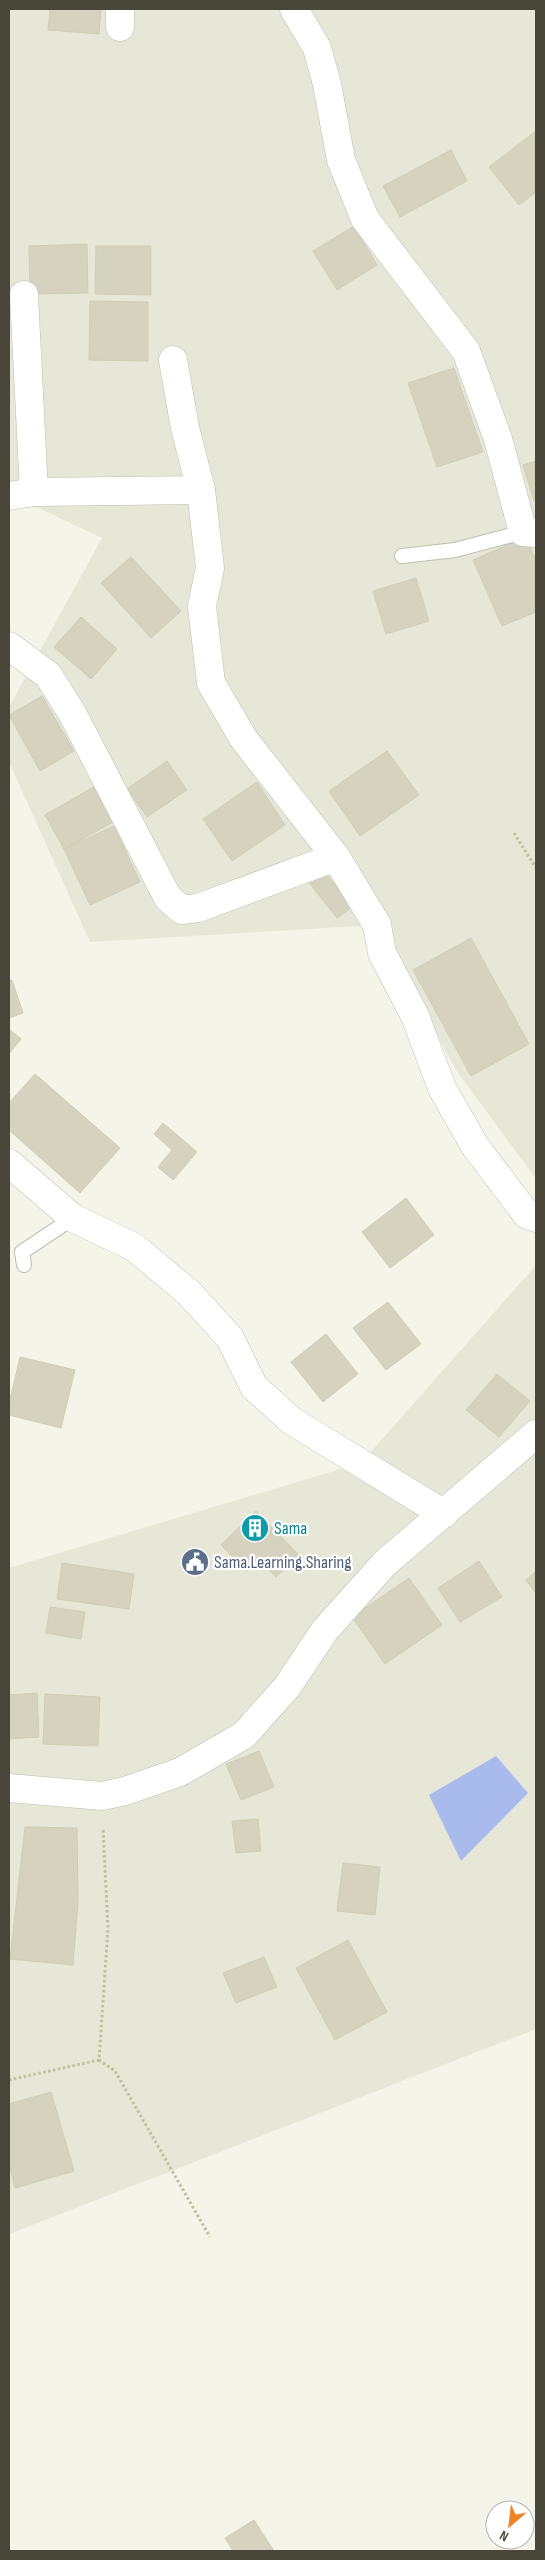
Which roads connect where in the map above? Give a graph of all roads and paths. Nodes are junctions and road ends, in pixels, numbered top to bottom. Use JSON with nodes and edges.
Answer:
{"nodes":[{"id":1,"x":294,"y":9,"type":"edge"},
{"id":2,"x":24,"y":295,"type":"dead end"},
{"id":3,"x":173,"y":360,"type":"dead end"},
{"id":4,"x":201,"y":490,"type":"junction"},
{"id":5,"x":21,"y":494,"type":"edge"},
{"id":6,"x":530,"y":532,"type":"edge"},
{"id":7,"x":402,"y":556,"type":"dead end"},
{"id":8,"x":9,"y":646,"type":"edge"},
{"id":9,"x":514,"y":833,"type":"dead end"},
{"id":10,"x":336,"y":857,"type":"junction"},
{"id":11,"x":536,"y":868,"type":"edge"},
{"id":12,"x":9,"y":1163,"type":"edge"},
{"id":13,"x":73,"y":1218,"type":"junction"},
{"id":14,"x":536,"y":1218,"type":"edge"},
{"id":15,"x":24,"y":1265,"type":"dead end"},
{"id":16,"x":536,"y":1434,"type":"edge"},
{"id":17,"x":444,"y":1514,"type":"junction"},
{"id":18,"x":9,"y":1788,"type":"edge"},
{"id":19,"x":102,"y":1796,"type":"junction"},
{"id":20,"x":98,"y":2060,"type":"junction"},
{"id":21,"x":9,"y":2080,"type":"edge"},
{"id":22,"x":210,"y":2237,"type":"dead end"}],
"edges":[{"from":1,"to":6,"type":"street"},
{"from":2,"to":5,"type":"street"},
{"from":3,"to":4,"type":"street"},
{"from":4,"to":5,"type":"street"},
{"from":4,"to":10,"type":"street"},
{"from":6,"to":7,"type":"lane"},
{"from":8,"to":10,"type":"street"},
{"from":9,"to":11,"type":"path"},
{"from":10,"to":14,"type":"street"},
{"from":12,"to":13,"type":"street"},
{"from":13,"to":15,"type":"lane"},
{"from":13,"to":17,"type":"street"},
{"from":16,"to":17,"type":"street"},
{"from":17,"to":19,"type":"street"},
{"from":18,"to":19,"type":"street"},
{"from":19,"to":20,"type":"path"},
{"from":20,"to":21,"type":"path"},
{"from":20,"to":22,"type":"path"}]}
